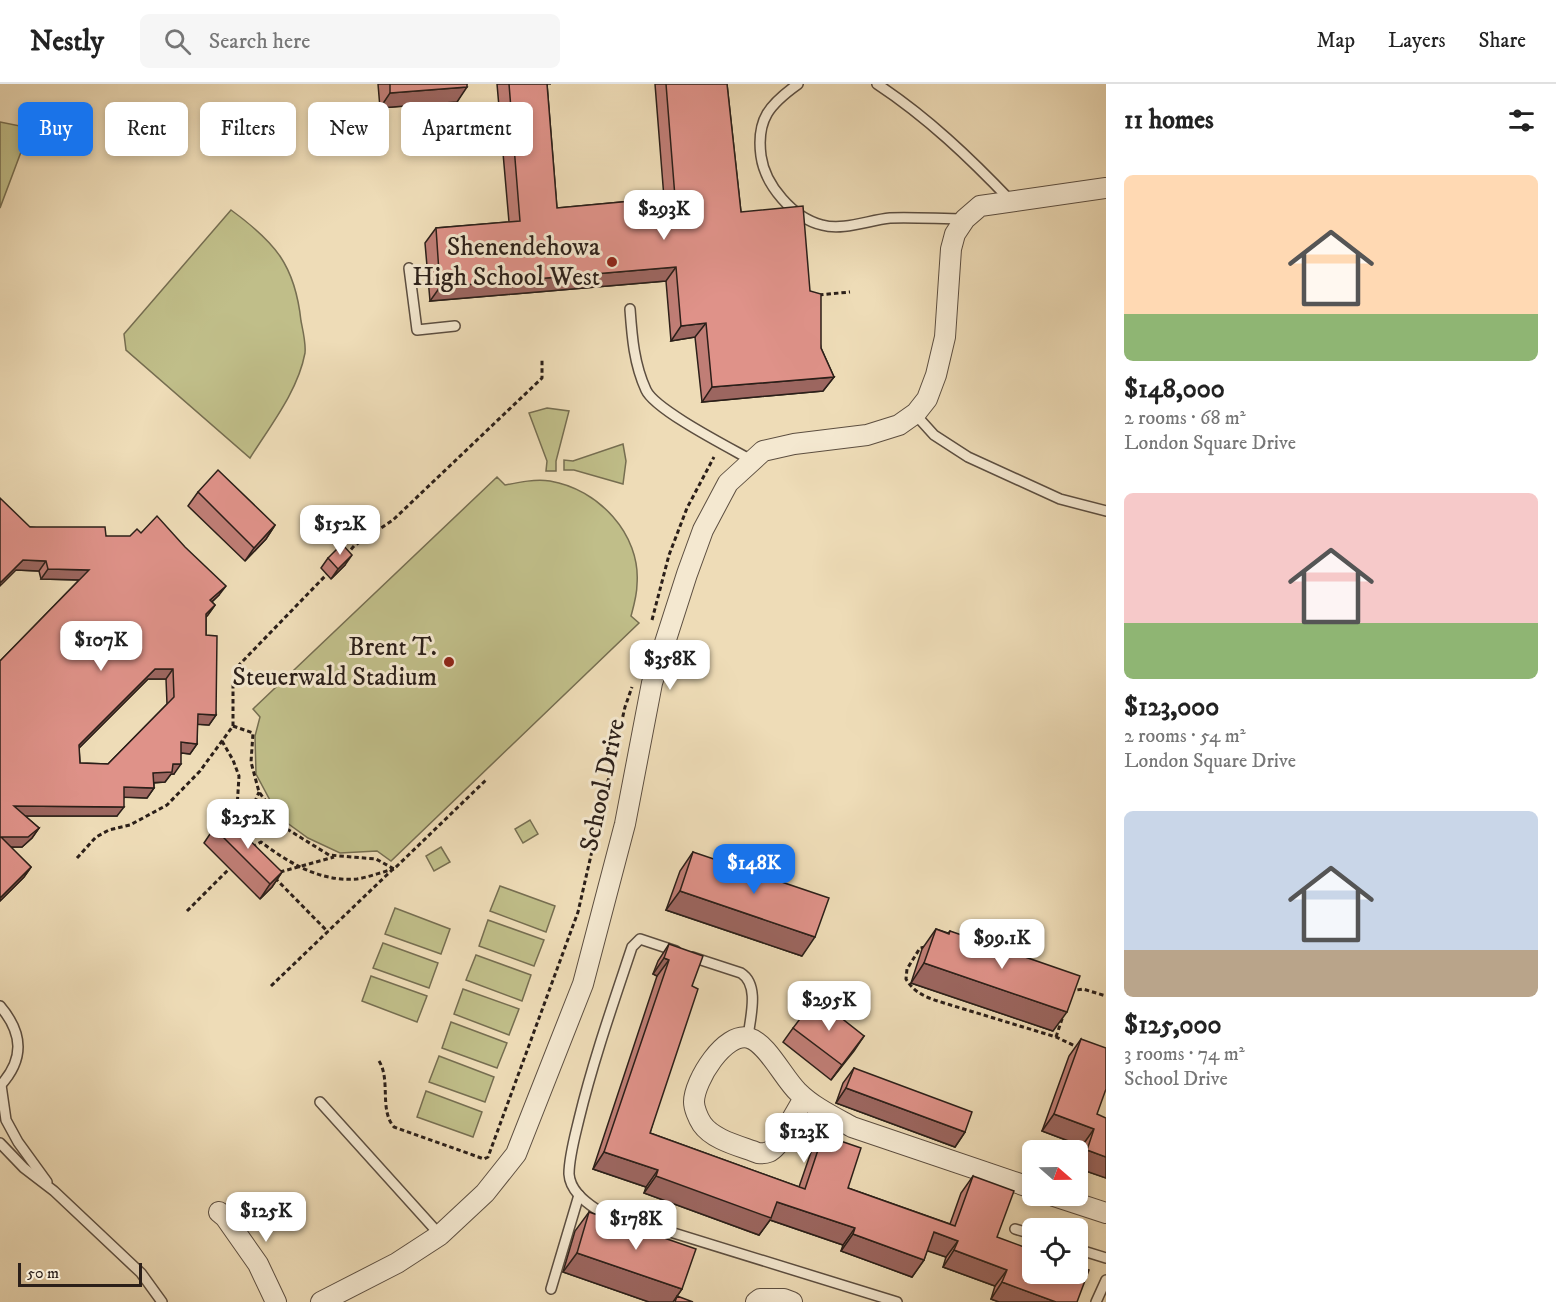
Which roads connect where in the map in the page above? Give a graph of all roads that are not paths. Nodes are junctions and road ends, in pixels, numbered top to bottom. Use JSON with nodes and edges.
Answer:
{"nodes":[{"id":1,"x":798,"y":84,"type":"edge"},
{"id":2,"x":877,"y":84,"type":"edge"},
{"id":3,"x":888,"y":87,"type":"edge"},
{"id":4,"x":1106,"y":188,"type":"edge"},
{"id":5,"x":1011,"y":201,"type":"junction"},
{"id":6,"x":965,"y":219,"type":"junction"},
{"id":7,"x":409,"y":268,"type":"dead end"},
{"id":8,"x":630,"y":309,"type":"dead end"},
{"id":9,"x":455,"y":326,"type":"dead end"},
{"id":10,"x":915,"y":414,"type":"junction"},
{"id":11,"x":753,"y":461,"type":"junction"},
{"id":12,"x":1106,"y":511,"type":"edge"},
{"id":13,"x":0,"y":1006,"type":"edge"},
{"id":14,"x":748,"y":1037,"type":"junction"},
{"id":15,"x":1,"y":1086,"type":"edge"},
{"id":16,"x":804,"y":1098,"type":"junction"},
{"id":17,"x":320,"y":1102,"type":"dead end"},
{"id":18,"x":0,"y":1143,"type":"edge"},
{"id":19,"x":1022,"y":1185,"type":"edge"},
{"id":20,"x":54,"y":1191,"type":"junction"},
{"id":21,"x":579,"y":1195,"type":"junction"},
{"id":22,"x":1085,"y":1206,"type":"edge"},
{"id":23,"x":219,"y":1212,"type":"dead end"},
{"id":24,"x":1106,"y":1213,"type":"edge"},
{"id":25,"x":1015,"y":1229,"type":"dead end"},
{"id":26,"x":1022,"y":1231,"type":"edge"},
{"id":27,"x":440,"y":1235,"type":"junction"},
{"id":28,"x":1088,"y":1252,"type":"edge"},
{"id":29,"x":1106,"y":1258,"type":"edge"},
{"id":30,"x":1106,"y":1280,"type":"edge"},
{"id":31,"x":551,"y":1289,"type":"dead end"},
{"id":32,"x":162,"y":1302,"type":"edge"},
{"id":33,"x":276,"y":1302,"type":"edge"},
{"id":34,"x":321,"y":1302,"type":"edge"},
{"id":35,"x":756,"y":1302,"type":"edge"},
{"id":36,"x":792,"y":1302,"type":"edge"},
{"id":37,"x":897,"y":1302,"type":"edge"},
{"id":38,"x":1096,"y":1302,"type":"edge"}],
"edges":[{"from":1,"to":6,"type":"lane"},
{"from":2,"to":3,"type":"lane"},
{"from":3,"to":5,"type":"lane"},
{"from":4,"to":5,"type":"street"},
{"from":5,"to":6,"type":"street"},
{"from":6,"to":10,"type":"street"},
{"from":7,"to":9,"type":"lane"},
{"from":8,"to":11,"type":"lane"},
{"from":10,"to":11,"type":"street","name":"School Drive"},
{"from":10,"to":12,"type":"lane"},
{"from":11,"to":27,"type":"street","name":"School Drive"},
{"from":13,"to":15,"type":"lane"},
{"from":14,"to":16,"type":"street"},
{"from":14,"to":16,"type":"street"},
{"from":14,"to":21,"type":"lane"},
{"from":15,"to":20,"type":"lane"},
{"from":16,"to":19,"type":"street"},
{"from":17,"to":27,"type":"lane"},
{"from":18,"to":20,"type":"lane"},
{"from":20,"to":32,"type":"lane"},
{"from":21,"to":31,"type":"lane"},
{"from":21,"to":37,"type":"lane"},
{"from":22,"to":24,"type":"street"},
{"from":23,"to":33,"type":"street"},
{"from":25,"to":26,"type":"lane"},
{"from":27,"to":34,"type":"street","name":"School Drive"},
{"from":28,"to":29,"type":"lane"},
{"from":30,"to":38,"type":"lane"},
{"from":35,"to":36,"type":"street"}]}
